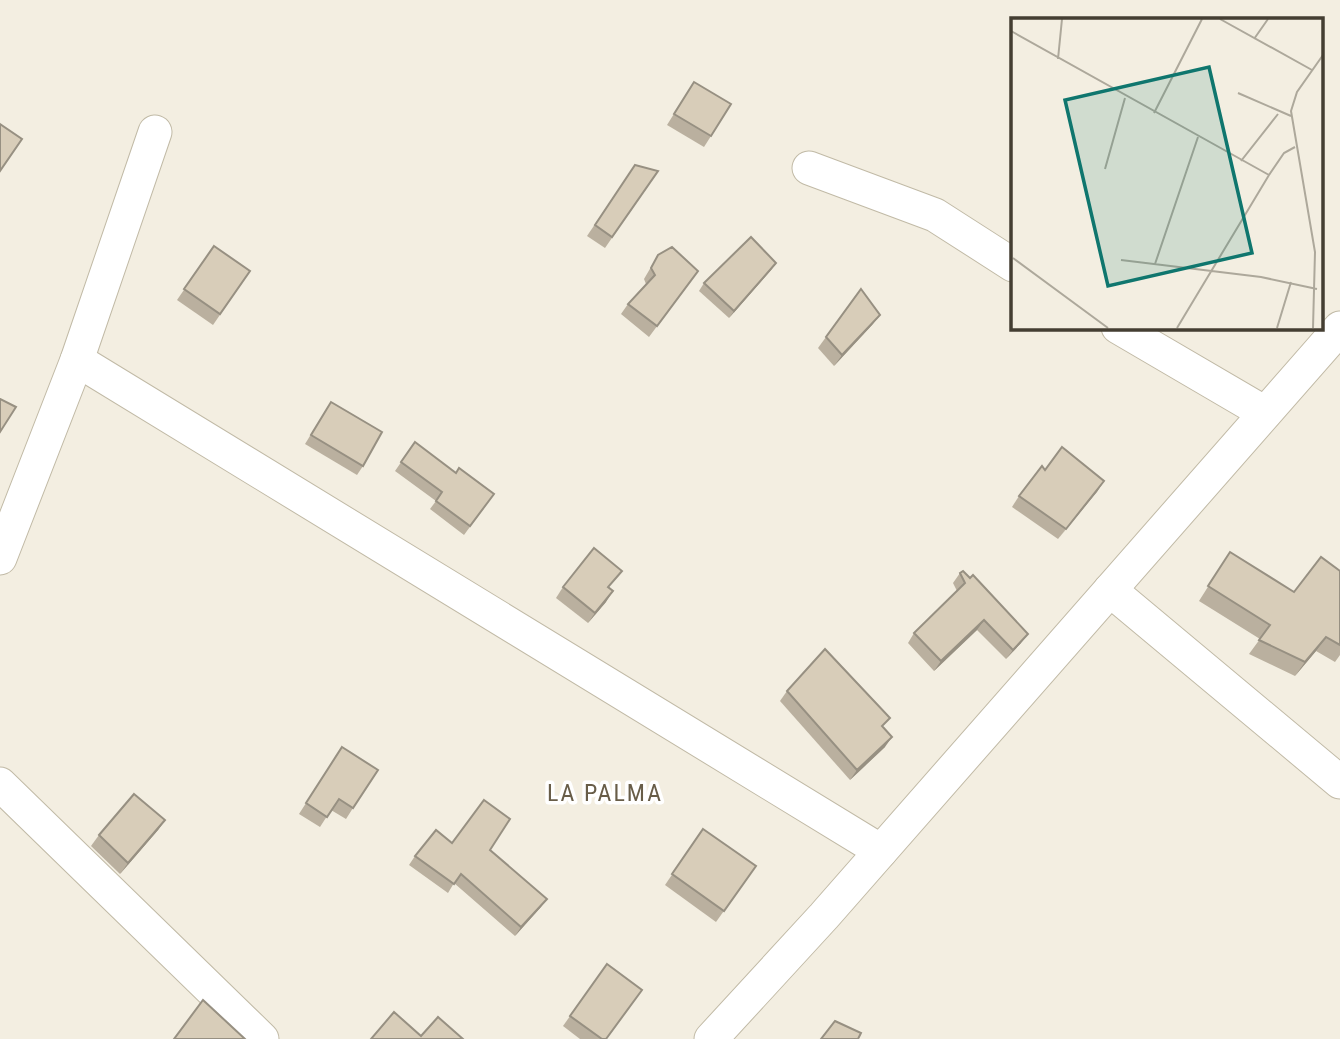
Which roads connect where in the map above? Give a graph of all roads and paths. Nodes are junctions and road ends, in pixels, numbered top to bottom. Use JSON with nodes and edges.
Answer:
{"nodes":[{"id":1,"x":155,"y":132,"type":"dead end"},
{"id":2,"x":809,"y":168,"type":"dead end"},
{"id":3,"x":1011,"y":264,"type":"edge"},
{"id":4,"x":1340,"y":328,"type":"edge"},
{"id":5,"x":1121,"y":329,"type":"edge"},
{"id":6,"x":77,"y":360,"type":"junction"},
{"id":7,"x":1265,"y":413,"type":"junction"},
{"id":8,"x":0,"y":558,"type":"edge"},
{"id":9,"x":1110,"y":590,"type":"junction"},
{"id":10,"x":1340,"y":782,"type":"edge"},
{"id":11,"x":0,"y":785,"type":"edge"},
{"id":12,"x":881,"y":851,"type":"junction"},
{"id":13,"x":262,"y":1039,"type":"edge"},
{"id":14,"x":711,"y":1039,"type":"edge"}],
"edges":[{"from":1,"to":6,"type":"street"},
{"from":2,"to":3,"type":"street"},
{"from":4,"to":7,"type":"street"},
{"from":5,"to":7,"type":"street"},
{"from":6,"to":8,"type":"street"},
{"from":6,"to":12,"type":"street"},
{"from":7,"to":9,"type":"street"},
{"from":9,"to":10,"type":"street"},
{"from":9,"to":12,"type":"street"},
{"from":11,"to":13,"type":"street"},
{"from":12,"to":14,"type":"street"}]}
